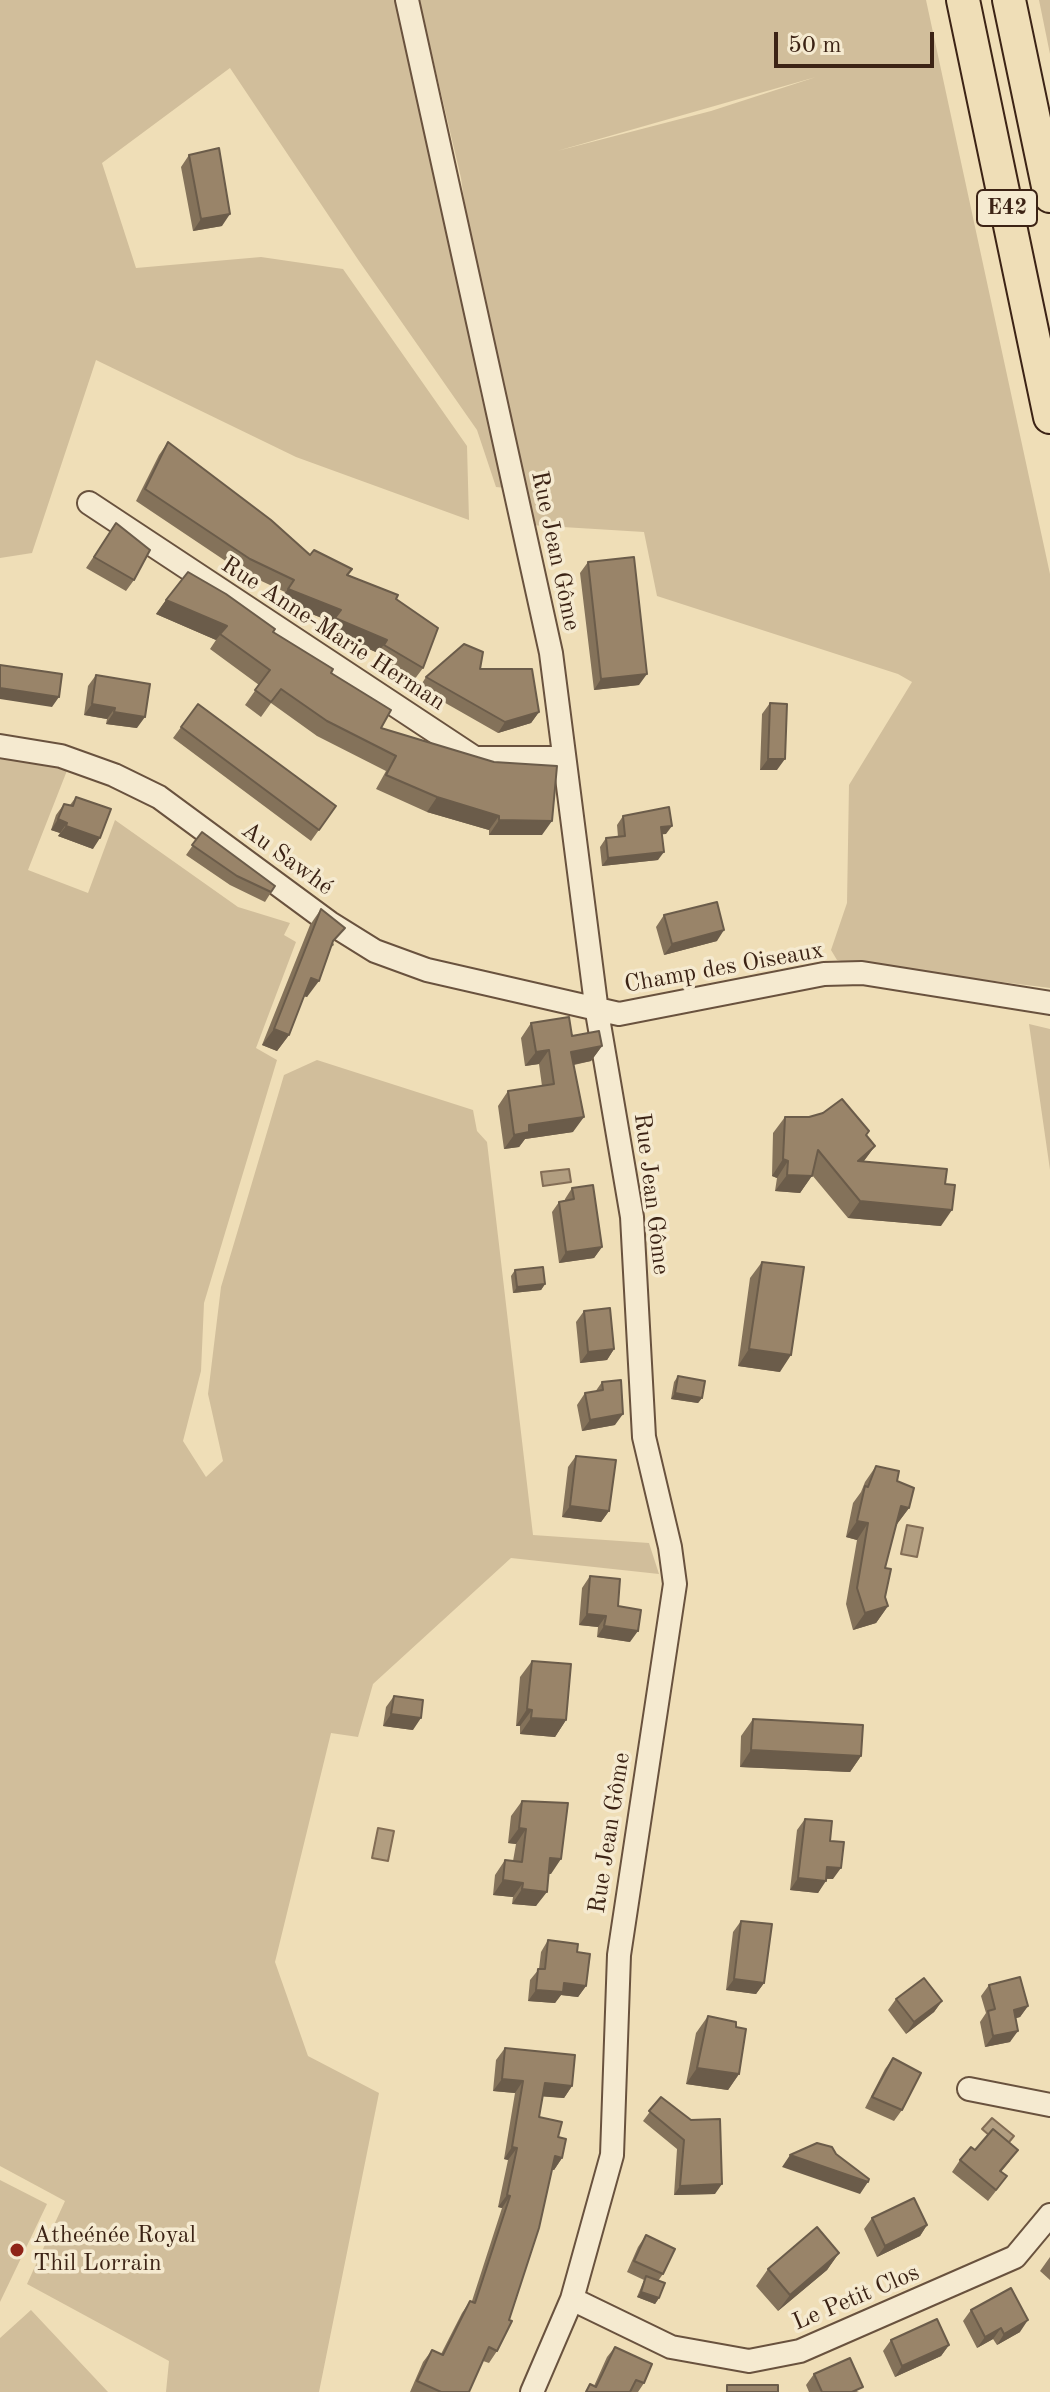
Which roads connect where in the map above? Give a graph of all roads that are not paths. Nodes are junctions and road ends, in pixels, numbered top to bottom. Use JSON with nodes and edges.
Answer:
{"nodes":[{"id":1,"x":407,"y":0,"type":"edge"},
{"id":2,"x":963,"y":0,"type":"edge"},
{"id":3,"x":1009,"y":0,"type":"edge"},
{"id":4,"x":1050,"y":196,"type":"edge"},
{"id":5,"x":1050,"y":417,"type":"edge"},
{"id":6,"x":89,"y":503,"type":"dead end"},
{"id":7,"x":0,"y":746,"type":"edge"},
{"id":8,"x":564,"y":758,"type":"junction"},
{"id":9,"x":1047,"y":1003,"type":"edge"},
{"id":10,"x":597,"y":1012,"type":"junction"},
{"id":11,"x":969,"y":2089,"type":"dead end"},
{"id":12,"x":1050,"y":2105,"type":"edge"},
{"id":13,"x":1050,"y":2215,"type":"edge"},
{"id":14,"x":572,"y":2299,"type":"junction"},
{"id":15,"x":532,"y":2392,"type":"edge"}],
"edges":[{"from":1,"to":8,"type":"street","name":"Rue Jean Gôme"},
{"from":2,"to":5,"type":"highway","number":"E42"},
{"from":3,"to":4,"type":"highway","number":"E42"},
{"from":6,"to":8,"type":"street","name":"Rue Anne-Marie Herman"},
{"from":7,"to":10,"type":"street","name":"Au Sawhé"},
{"from":8,"to":10,"type":"street","name":"Rue Jean Gôme"},
{"from":9,"to":10,"type":"street","name":"Champ des Oiseaux"},
{"from":10,"to":14,"type":"street","name":"Rue Jean Gôme"},
{"from":11,"to":12,"type":"street"},
{"from":13,"to":14,"type":"street","name":"Le Petit Clos"},
{"from":14,"to":15,"type":"street","name":"Rue Jean Gôme"}]}
